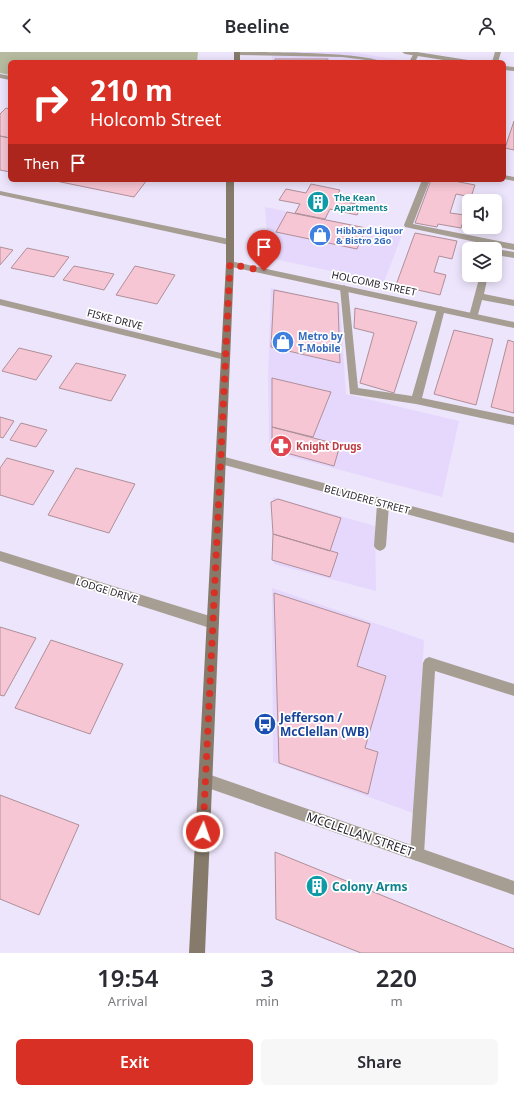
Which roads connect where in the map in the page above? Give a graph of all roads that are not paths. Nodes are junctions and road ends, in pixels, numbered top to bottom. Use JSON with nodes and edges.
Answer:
{"nodes":[{"id":1,"x":237,"y":52,"type":"edge"},
{"id":2,"x":405,"y":52,"type":"edge"},
{"id":3,"x":416,"y":54,"type":"junction"},
{"id":4,"x":374,"y":60,"type":"edge"},
{"id":5,"x":413,"y":60,"type":"edge"},
{"id":6,"x":455,"y":60,"type":"edge"},
{"id":7,"x":230,"y":182,"type":"edge"},
{"id":8,"x":425,"y":182,"type":"edge"},
{"id":9,"x":0,"y":193,"type":"edge"},
{"id":10,"x":229,"y":242,"type":"junction"},
{"id":11,"x":514,"y":247,"type":"edge"},
{"id":12,"x":502,"y":253,"type":"edge"},
{"id":13,"x":514,"y":255,"type":"edge"},
{"id":14,"x":230,"y":264,"type":"junction"},
{"id":15,"x":482,"y":282,"type":"edge"},
{"id":16,"x":344,"y":288,"type":"junction"},
{"id":17,"x":478,"y":296,"type":"junction"},
{"id":18,"x":0,"y":302,"type":"edge"},
{"id":19,"x":514,"y":303,"type":"edge"},
{"id":20,"x":441,"y":309,"type":"junction"},
{"id":21,"x":474,"y":316,"type":"junction"},
{"id":22,"x":514,"y":325,"type":"edge"},
{"id":23,"x":225,"y":357,"type":"junction"},
{"id":24,"x":416,"y":400,"type":"junction"},
{"id":25,"x":514,"y":422,"type":"edge"},
{"id":26,"x":220,"y":460,"type":"junction"},
{"id":27,"x":383,"y":504,"type":"junction"},
{"id":28,"x":514,"y":538,"type":"edge"},
{"id":29,"x":380,"y":546,"type":"dead end"},
{"id":30,"x":0,"y":556,"type":"edge"},
{"id":31,"x":213,"y":623,"type":"junction"},
{"id":32,"x":514,"y":690,"type":"edge"},
{"id":33,"x":205,"y":780,"type":"junction"},
{"id":34,"x":417,"y":854,"type":"junction"},
{"id":35,"x":514,"y":888,"type":"edge"},
{"id":36,"x":197,"y":953,"type":"edge"}],
"edges":[{"from":1,"to":4,"type":"street"},
{"from":2,"to":3,"type":"street"},
{"from":3,"to":5,"type":"street"},
{"from":3,"to":6,"type":"street"},
{"from":7,"to":10,"type":"main road"},
{"from":8,"to":11,"type":"street"},
{"from":9,"to":10,"type":"street"},
{"from":10,"to":14,"type":"main road"},
{"from":12,"to":13,"type":"street"},
{"from":14,"to":16,"type":"street","name":"HOLCOMB STREET"},
{"from":14,"to":23,"type":"main road"},
{"from":15,"to":17,"type":"street"},
{"from":16,"to":20,"type":"street","name":"HOLCOMB STREET"},
{"from":16,"to":24,"type":"street"},
{"from":17,"to":19,"type":"street"},
{"from":17,"to":21,"type":"street"},
{"from":18,"to":23,"type":"street","name":"FISKE DRIVE"},
{"from":20,"to":21,"type":"street","name":"HOLCOMB STREET"},
{"from":20,"to":24,"type":"street"},
{"from":21,"to":22,"type":"street","name":"HOLCOMB STREET"},
{"from":23,"to":26,"type":"main road"},
{"from":24,"to":25,"type":"street"},
{"from":26,"to":27,"type":"street","name":"BELVIDERE STREET"},
{"from":26,"to":31,"type":"main road"},
{"from":27,"to":28,"type":"street","name":"BELVIDERE STREET"},
{"from":27,"to":29,"type":"street"},
{"from":30,"to":31,"type":"street","name":"LODGE DRIVE"},
{"from":31,"to":33,"type":"main road"},
{"from":32,"to":34,"type":"street"},
{"from":33,"to":34,"type":"street","name":"MCCLELLAN STREET"},
{"from":33,"to":36,"type":"main road"},
{"from":34,"to":35,"type":"street","name":"MCCLELLAN STREET"}]}
